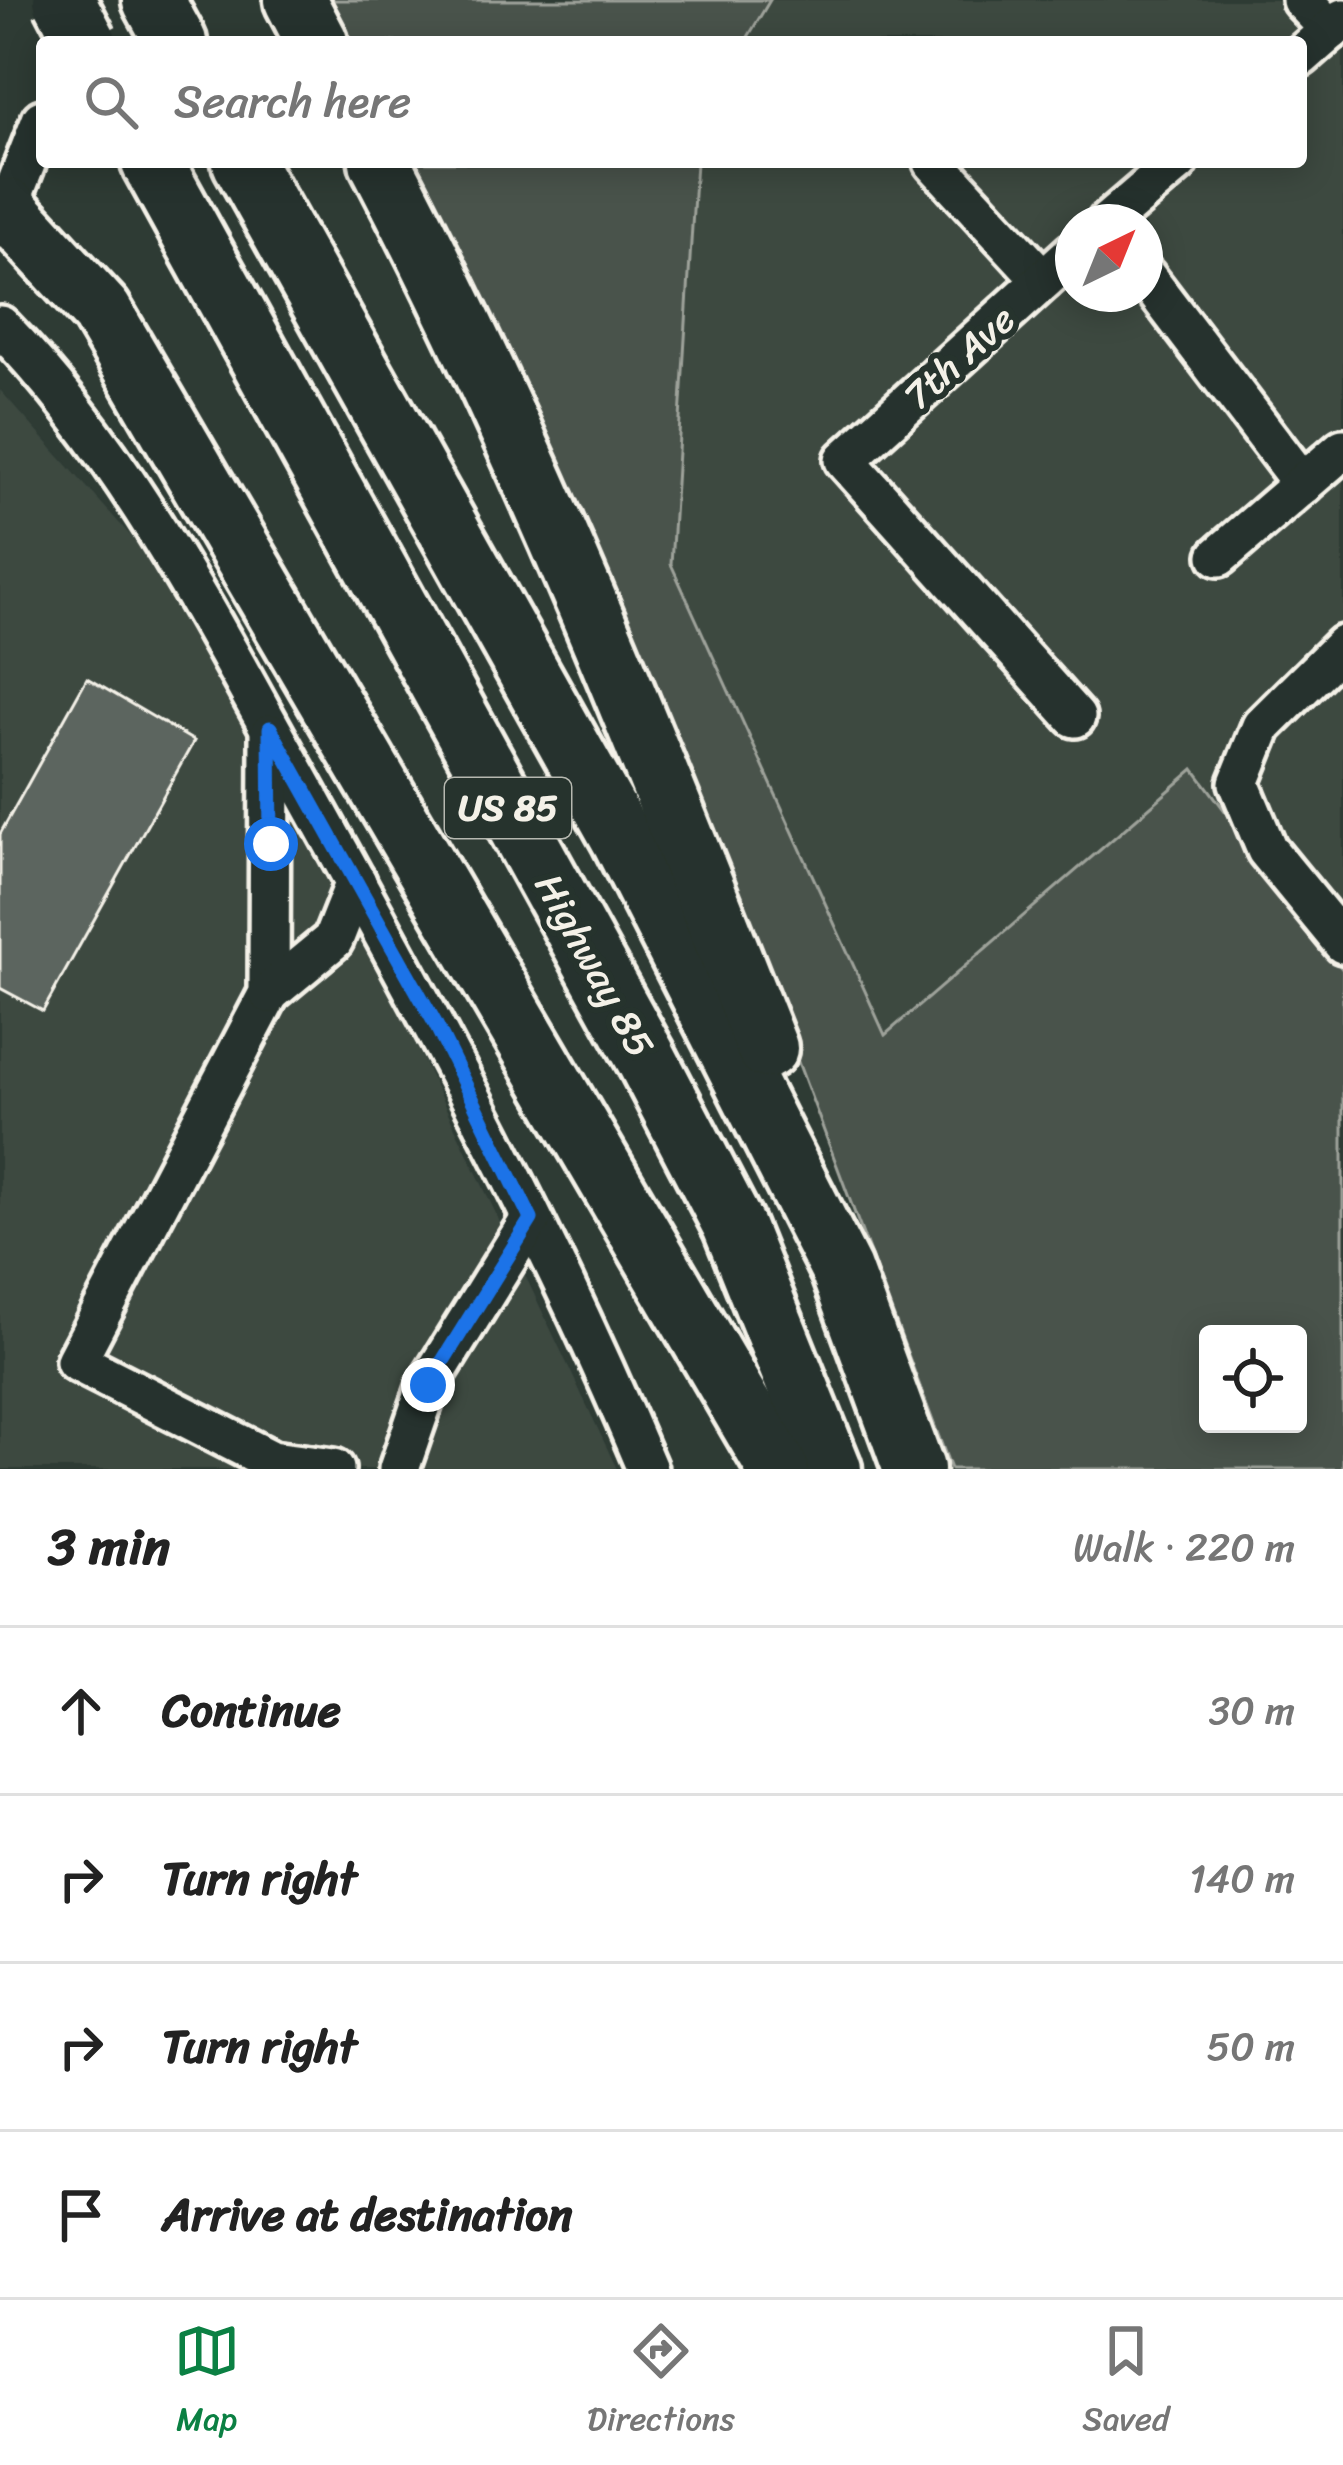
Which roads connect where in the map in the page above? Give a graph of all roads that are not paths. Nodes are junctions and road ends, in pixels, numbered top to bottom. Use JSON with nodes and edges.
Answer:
{"nodes":[{"id":1,"x":64,"y":0,"type":"edge"},
{"id":2,"x":89,"y":0,"type":"edge"},
{"id":3,"x":295,"y":0,"type":"edge"},
{"id":4,"x":1302,"y":0,"type":"edge"},
{"id":5,"x":1337,"y":24,"type":"edge"},
{"id":6,"x":74,"y":36,"type":"edge"},
{"id":7,"x":83,"y":36,"type":"edge"},
{"id":8,"x":313,"y":36,"type":"edge"},
{"id":9,"x":1307,"y":51,"type":"edge"},
{"id":10,"x":36,"y":135,"type":"edge"},
{"id":11,"x":155,"y":168,"type":"edge"},
{"id":12,"x":246,"y":168,"type":"edge"},
{"id":13,"x":383,"y":168,"type":"edge"},
{"id":14,"x":940,"y":168,"type":"edge"},
{"id":15,"x":1171,"y":168,"type":"edge"},
{"id":16,"x":1129,"y":204,"type":"edge"},
{"id":17,"x":4,"y":218,"type":"edge"},
{"id":18,"x":1055,"y":270,"type":"edge"},
{"id":19,"x":1043,"y":280,"type":"junction"},
{"id":20,"x":1163,"y":300,"type":"edge"},
{"id":21,"x":0,"y":326,"type":"edge"},
{"id":22,"x":1343,"y":449,"type":"edge"},
{"id":23,"x":1303,"y":484,"type":"junction"},
{"id":24,"x":1220,"y":556,"type":"dead end"},
{"id":25,"x":1342,"y":650,"type":"edge"},
{"id":26,"x":1075,"y":717,"type":"dead end"},
{"id":27,"x":270,"y":728,"type":"junction"},
{"id":28,"x":356,"y":882,"type":"junction"},
{"id":29,"x":1343,"y":944,"type":"edge"},
{"id":30,"x":269,"y":993,"type":"junction"},
{"id":31,"x":531,"y":1219,"type":"junction"},
{"id":32,"x":841,"y":1270,"type":"junction"},
{"id":33,"x":334,"y":1469,"type":"edge"},
{"id":34,"x":399,"y":1469,"type":"edge"},
{"id":35,"x":647,"y":1469,"type":"edge"},
{"id":36,"x":778,"y":1469,"type":"edge"},
{"id":37,"x":831,"y":1469,"type":"edge"},
{"id":38,"x":914,"y":1469,"type":"edge"}],
"edges":[{"from":1,"to":7,"type":"highway","bridge":true},
{"from":2,"to":6,"type":"street"},
{"from":3,"to":8,"type":"highway"},
{"from":4,"to":5,"type":"street"},
{"from":5,"to":9,"type":"street"},
{"from":10,"to":17,"type":"street"},
{"from":11,"to":37,"type":"highway","name":"Highway 85","number":"US 85"},
{"from":12,"to":32,"type":"highway","name":"Highway 85","number":"US 85"},
{"from":13,"to":32,"type":"highway"},
{"from":14,"to":19,"type":"street"},
{"from":15,"to":16,"type":"street"},
{"from":17,"to":36,"type":"highway"},
{"from":18,"to":19,"type":"street","name":"7th Ave"},
{"from":19,"to":26,"type":"street","name":"7th Ave"},
{"from":20,"to":23,"type":"street"},
{"from":21,"to":27,"type":"street"},
{"from":22,"to":23,"type":"street"},
{"from":23,"to":24,"type":"street"},
{"from":25,"to":29,"type":"street"},
{"from":27,"to":28,"type":"street"},
{"from":27,"to":30,"type":"street"},
{"from":28,"to":30,"type":"street"},
{"from":28,"to":31,"type":"street"},
{"from":30,"to":33,"type":"street"},
{"from":31,"to":34,"type":"street"},
{"from":31,"to":35,"type":"street"},
{"from":32,"to":38,"type":"highway","name":"Highway 85","number":"US 85"}]}
